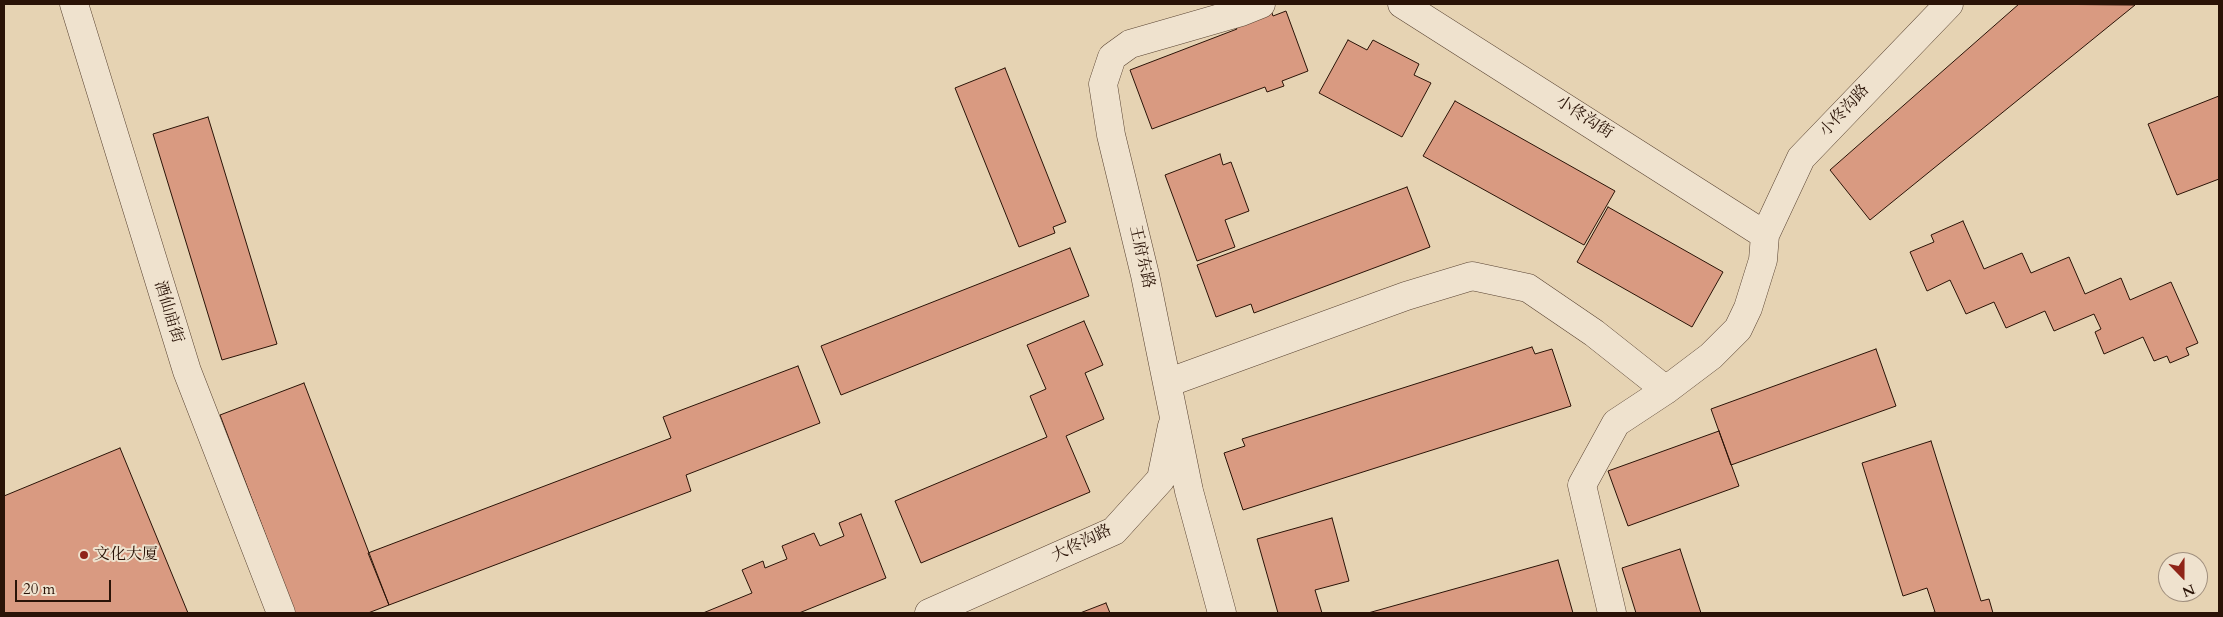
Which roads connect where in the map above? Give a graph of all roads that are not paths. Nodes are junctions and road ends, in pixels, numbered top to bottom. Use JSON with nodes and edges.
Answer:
{"nodes":[{"id":1,"x":74,"y":4,"type":"edge"},
{"id":2,"x":1262,"y":4,"type":"edge"},
{"id":3,"x":1402,"y":4,"type":"edge"},
{"id":4,"x":1950,"y":4,"type":"edge"},
{"id":5,"x":1765,"y":235,"type":"junction"},
{"id":6,"x":1168,"y":383,"type":"junction"},
{"id":7,"x":1666,"y":390,"type":"junction"},
{"id":8,"x":1174,"y":417,"type":"junction"},
{"id":9,"x":281,"y":613,"type":"edge"},
{"id":10,"x":929,"y":613,"type":"edge"},
{"id":11,"x":1222,"y":613,"type":"edge"},
{"id":12,"x":1612,"y":613,"type":"edge"}],
"edges":[{"from":1,"to":9,"type":"street","name":"酒仙庙街"},
{"from":2,"to":6,"type":"street","name":"王府东路"},
{"from":3,"to":5,"type":"street","name":"小佟沟街"},
{"from":4,"to":5,"type":"street","name":"小佟沟路"},
{"from":5,"to":7,"type":"street","name":"小佟沟路"},
{"from":6,"to":7,"type":"street"},
{"from":6,"to":8,"type":"street","name":"王府东路"},
{"from":7,"to":12,"type":"street","name":"小佟沟路"},
{"from":8,"to":10,"type":"street","name":"大佟沟路"},
{"from":8,"to":11,"type":"street","name":"王府东路"}]}
